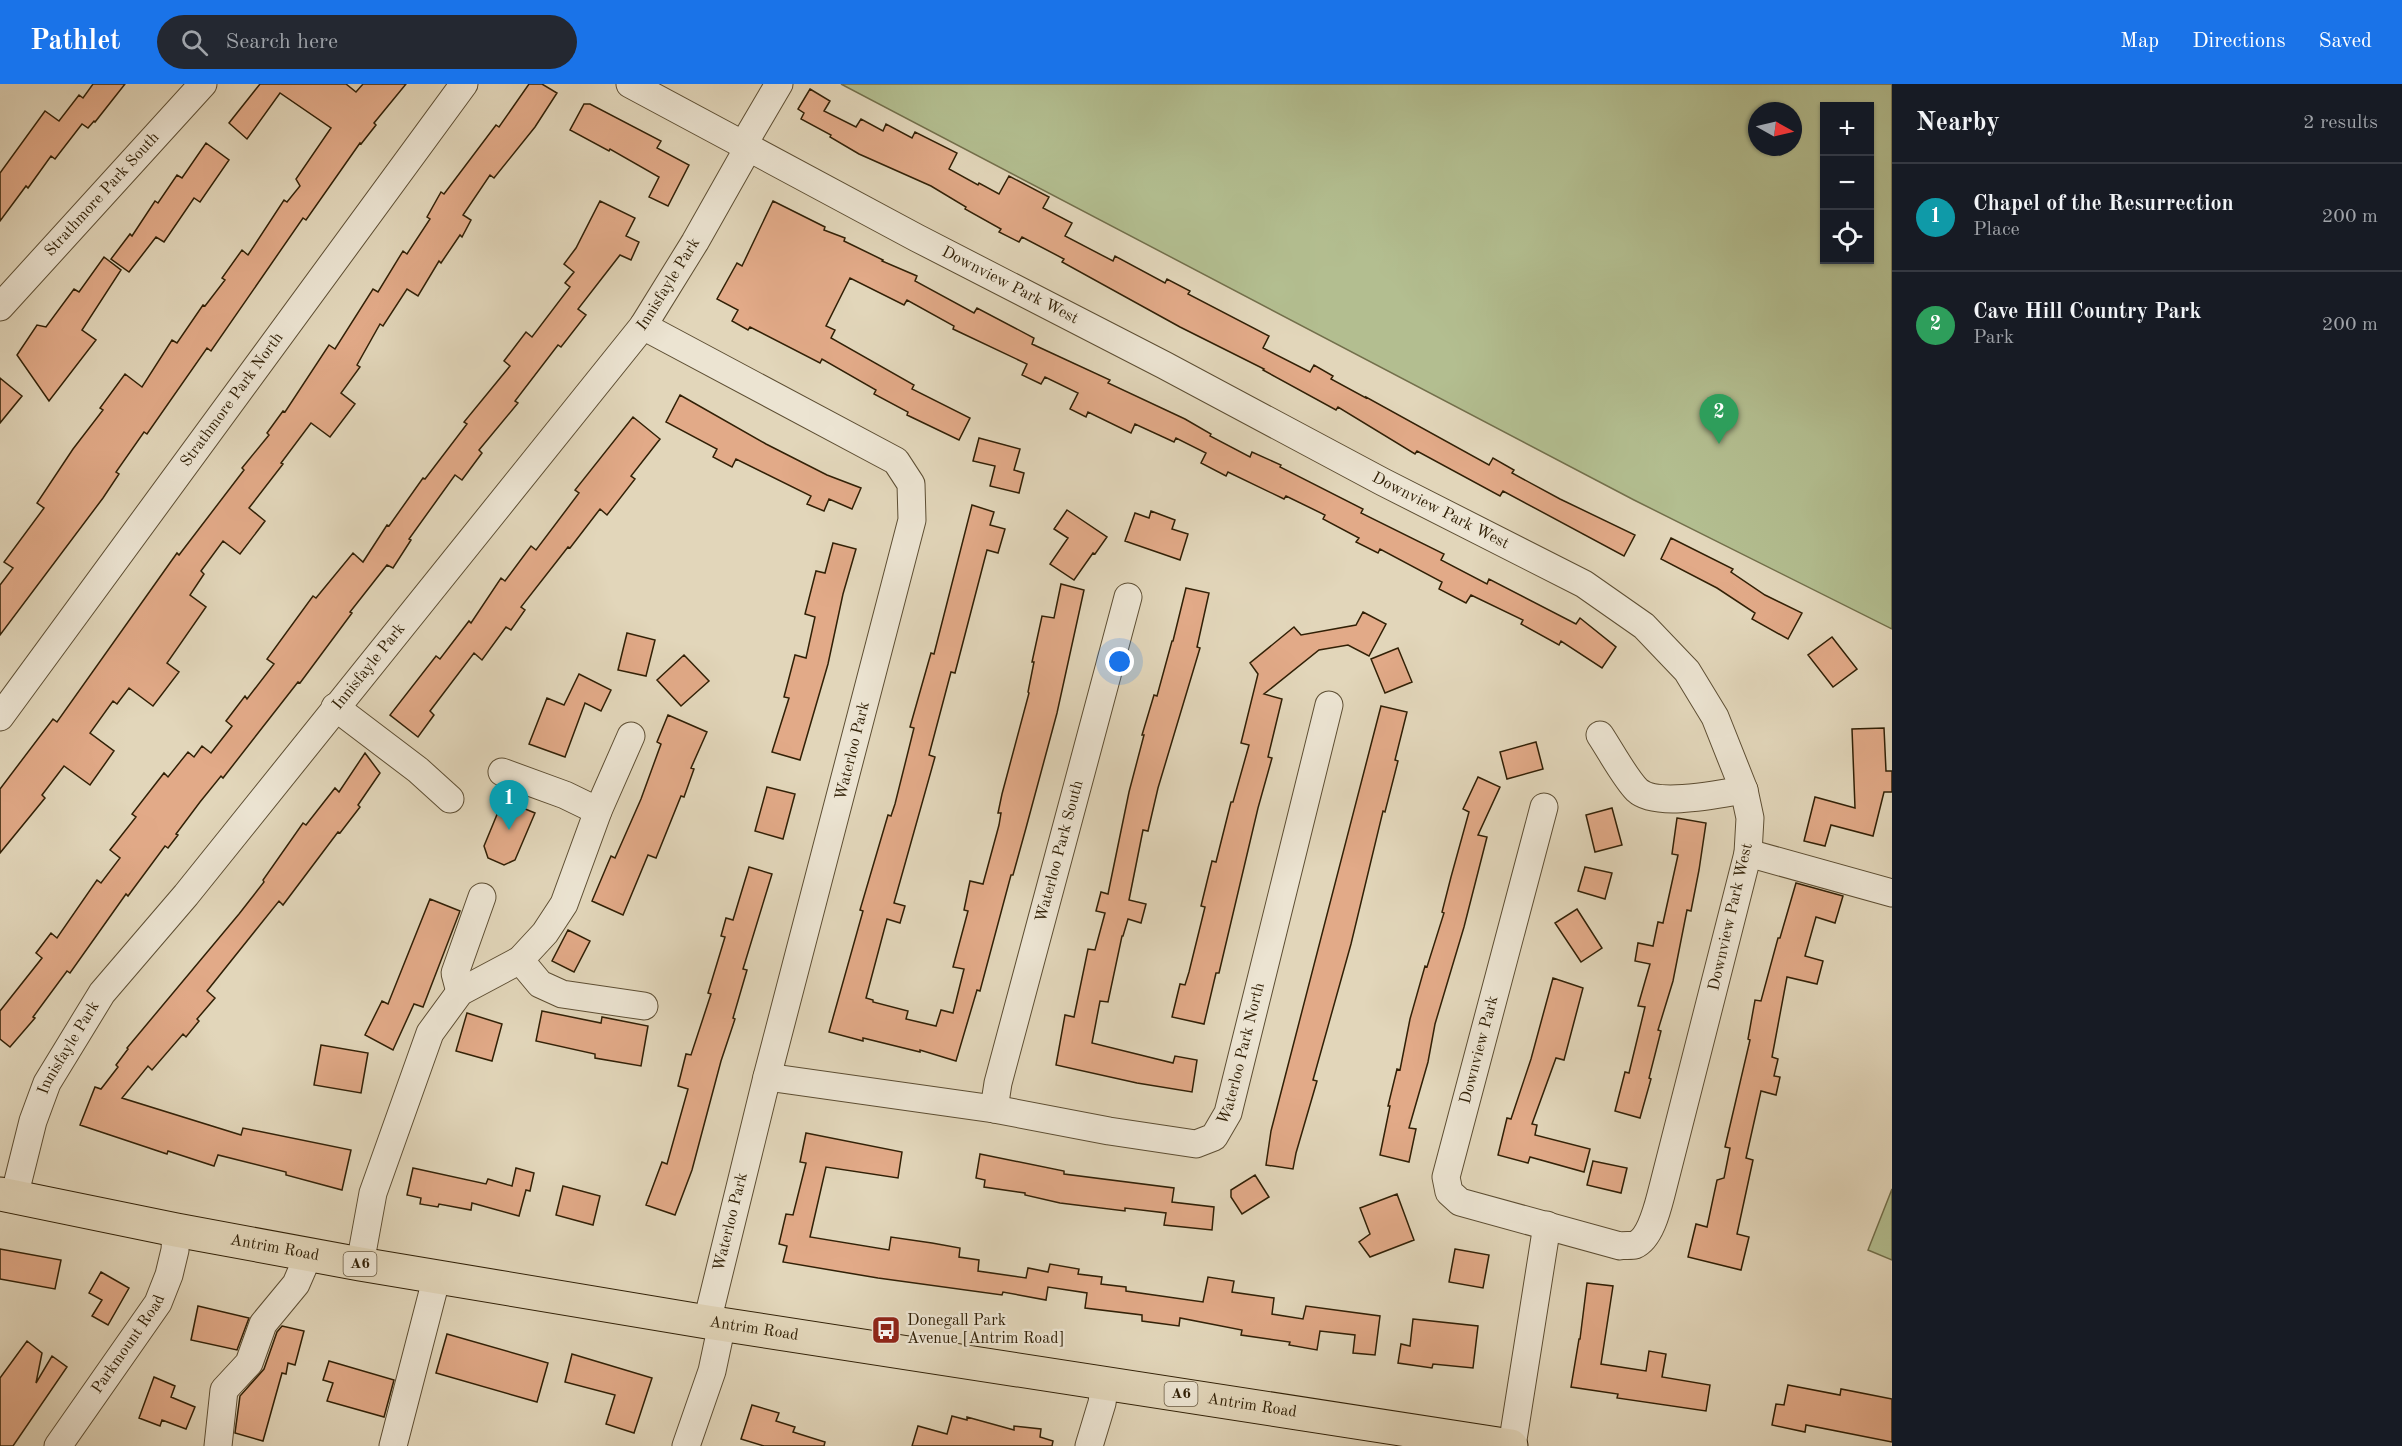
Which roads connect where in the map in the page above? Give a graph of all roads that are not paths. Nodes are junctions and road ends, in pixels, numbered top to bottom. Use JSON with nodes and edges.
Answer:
{"nodes":[{"id":1,"x":203,"y":84,"type":"edge"},
{"id":2,"x":464,"y":84,"type":"edge"},
{"id":3,"x":630,"y":84,"type":"edge"},
{"id":4,"x":779,"y":84,"type":"edge"},
{"id":5,"x":747,"y":145,"type":"junction"},
{"id":6,"x":0,"y":307,"type":"edge"},
{"id":7,"x":643,"y":326,"type":"junction"},
{"id":8,"x":1128,"y":597,"type":"dead end"},
{"id":9,"x":1329,"y":705,"type":"dead end"},
{"id":10,"x":335,"y":707,"type":"junction"},
{"id":11,"x":0,"y":717,"type":"edge"},
{"id":12,"x":1600,"y":735,"type":"dead end"},
{"id":13,"x":631,"y":736,"type":"dead end"},
{"id":14,"x":502,"y":772,"type":"dead end"},
{"id":15,"x":1744,"y":790,"type":"junction"},
{"id":16,"x":450,"y":799,"type":"dead end"},
{"id":17,"x":1544,"y":807,"type":"dead end"},
{"id":18,"x":598,"y":812,"type":"junction"},
{"id":19,"x":1748,"y":853,"type":"junction"},
{"id":20,"x":1892,"y":893,"type":"edge"},
{"id":21,"x":482,"y":897,"type":"dead end"},
{"id":22,"x":519,"y":960,"type":"junction"},
{"id":23,"x":460,"y":992,"type":"junction"},
{"id":24,"x":644,"y":1006,"type":"dead end"},
{"id":25,"x":767,"y":1077,"type":"junction"},
{"id":26,"x":994,"y":1109,"type":"junction"},
{"id":27,"x":7,"y":1196,"type":"edge"},
{"id":28,"x":1547,"y":1225,"type":"junction"},
{"id":29,"x":176,"y":1230,"type":"junction"},
{"id":30,"x":1620,"y":1246,"type":"joint"},
{"id":31,"x":309,"y":1254,"type":"junction"},
{"id":32,"x":360,"y":1264,"type":"junction"},
{"id":33,"x":437,"y":1276,"type":"junction"},
{"id":34,"x":715,"y":1323,"type":"junction"},
{"id":35,"x":1105,"y":1382,"type":"junction"},
{"id":36,"x":1440,"y":1441,"type":"edge"},
{"id":37,"x":58,"y":1446,"type":"edge"},
{"id":38,"x":218,"y":1446,"type":"edge"},
{"id":39,"x":393,"y":1446,"type":"edge"},
{"id":40,"x":686,"y":1446,"type":"edge"},
{"id":41,"x":1089,"y":1446,"type":"edge"},
{"id":42,"x":1512,"y":1446,"type":"edge"}],
"edges":[{"from":1,"to":6,"type":"street","name":"Strathmore Park South"},
{"from":2,"to":11,"type":"street","name":"Strathmore Park North"},
{"from":3,"to":5,"type":"street","name":"Downview Park West"},
{"from":4,"to":5,"type":"street","name":"Innisfayle Park"},
{"from":5,"to":7,"type":"street","name":"Innisfayle Park"},
{"from":5,"to":15,"type":"street","name":"Downview Park West"},
{"from":7,"to":10,"type":"street","name":"Innisfayle Park"},
{"from":7,"to":25,"type":"street","name":"Waterloo Park"},
{"from":8,"to":26,"type":"street","name":"Waterloo Park South"},
{"from":9,"to":26,"type":"street","name":"Waterloo Park North"},
{"from":10,"to":16,"type":"street"},
{"from":10,"to":27,"type":"street","name":"Innisfayle Park"},
{"from":12,"to":15,"type":"street"},
{"from":13,"to":18,"type":"street"},
{"from":14,"to":18,"type":"street"},
{"from":15,"to":19,"type":"street","name":"Downview Park West"},
{"from":17,"to":28,"type":"street","name":"Downview Park"},
{"from":18,"to":22,"type":"street"},
{"from":19,"to":20,"type":"street"},
{"from":19,"to":30,"type":"street","name":"Downview Park West"},
{"from":21,"to":23,"type":"street"},
{"from":22,"to":23,"type":"street"},
{"from":22,"to":24,"type":"street"},
{"from":23,"to":32,"type":"street"},
{"from":25,"to":26,"type":"street","name":"Waterloo Park North"},
{"from":25,"to":34,"type":"street","name":"Waterloo Park"},
{"from":27,"to":29,"type":"main road","name":"Antrim Road","number":"A6"},
{"from":28,"to":30,"type":"street","name":"Downview Park"},
{"from":28,"to":42,"type":"street"},
{"from":29,"to":31,"type":"main road","name":"Antrim Road","number":"A6"},
{"from":29,"to":37,"type":"street","name":"Parkmount Road"},
{"from":31,"to":32,"type":"main road","name":"Antrim Road","number":"A6"},
{"from":31,"to":38,"type":"street"},
{"from":32,"to":33,"type":"main road","name":"Antrim Road","number":"A6"},
{"from":33,"to":34,"type":"main road","name":"Antrim Road","number":"A6"},
{"from":33,"to":39,"type":"street"},
{"from":34,"to":35,"type":"main road","name":"Antrim Road","number":"A6"},
{"from":34,"to":40,"type":"street","name":"Waterloo Park"},
{"from":35,"to":36,"type":"main road","name":"Antrim Road","number":"A6"},
{"from":35,"to":41,"type":"street"},
{"from":36,"to":42,"type":"main road","name":"Antrim Road","number":"A6"}]}
